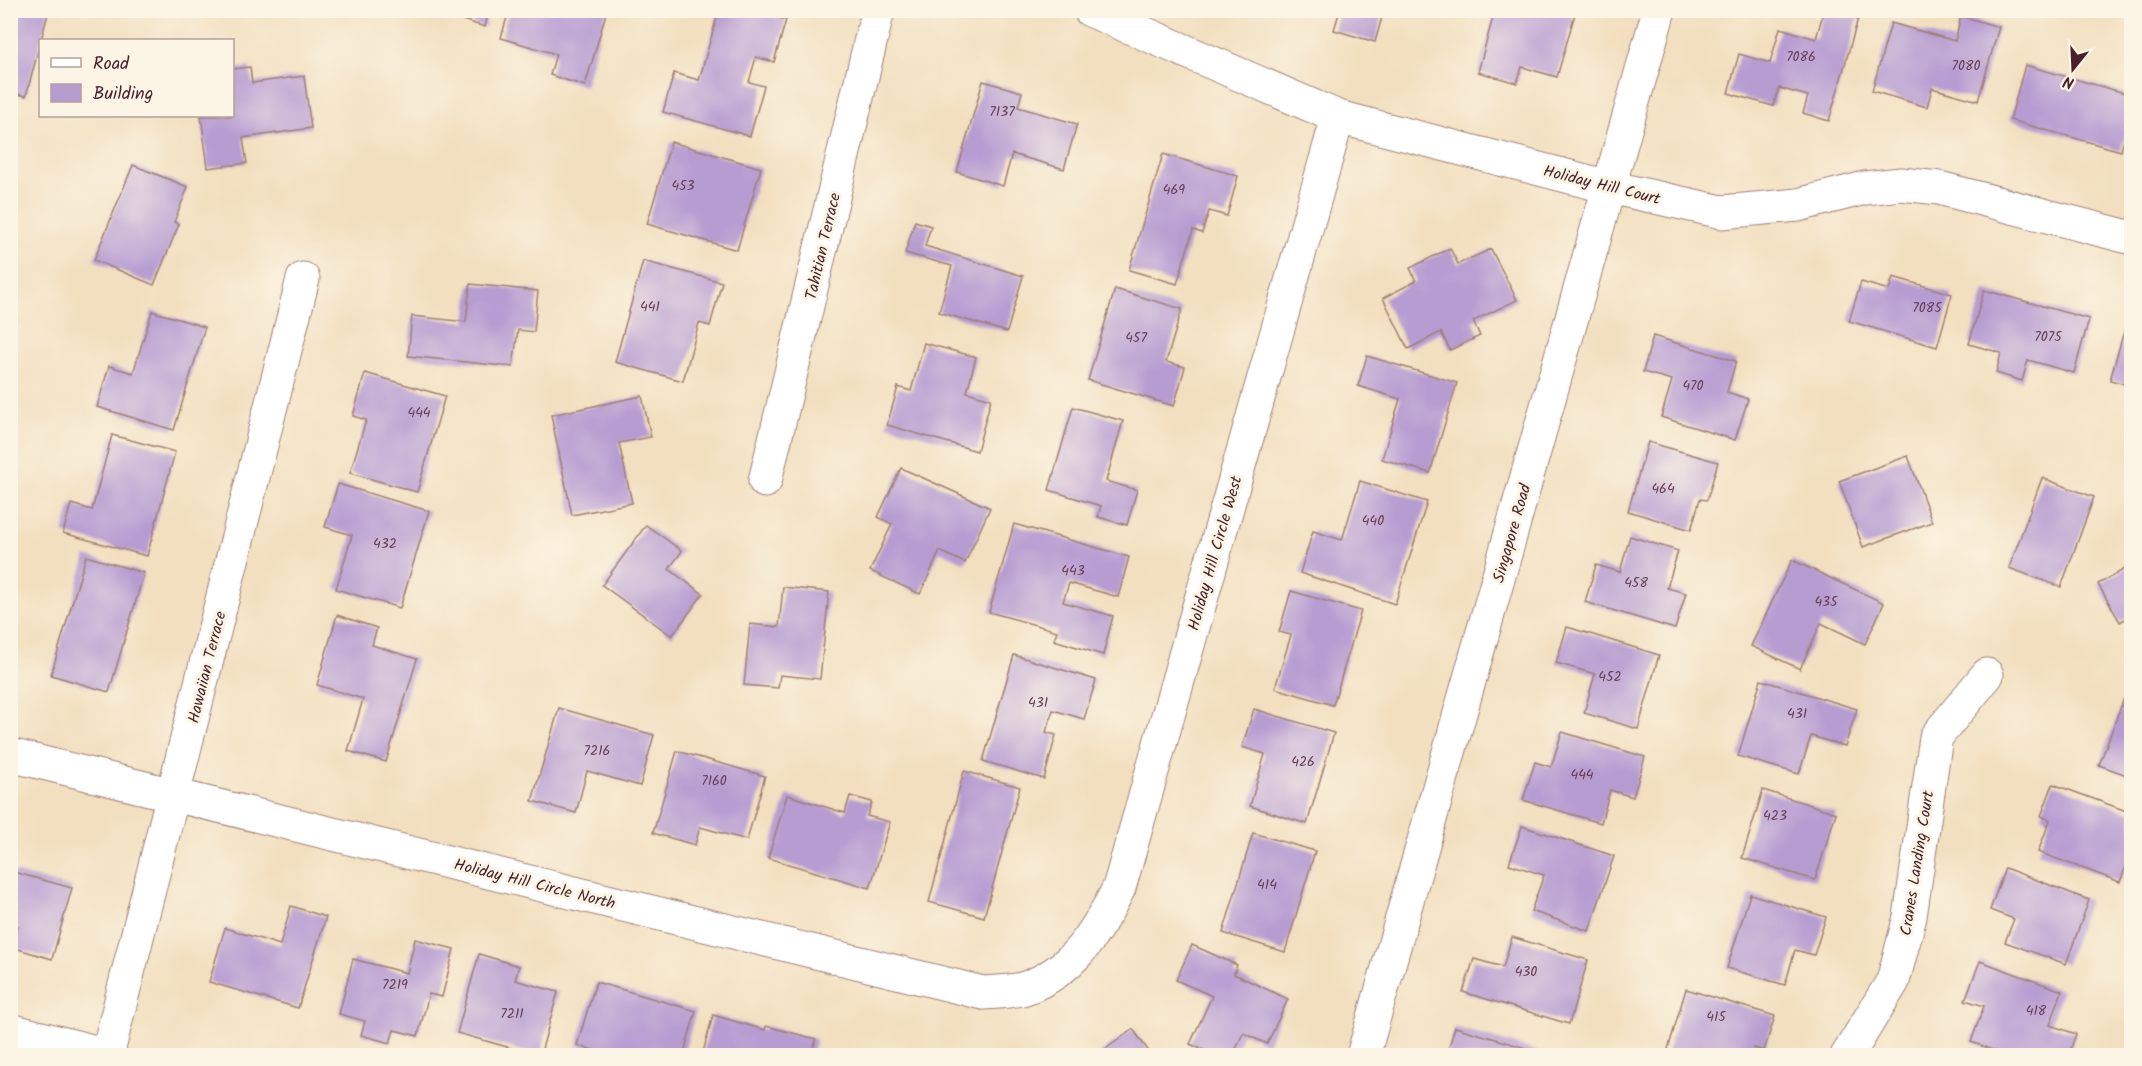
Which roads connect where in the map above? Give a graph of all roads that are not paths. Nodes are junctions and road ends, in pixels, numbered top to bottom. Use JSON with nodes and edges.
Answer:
{"nodes":[{"id":1,"x":878,"y":10,"type":"edge"},
{"id":2,"x":1090,"y":10,"type":"edge"},
{"id":3,"x":1659,"y":10,"type":"edge"},
{"id":4,"x":1338,"y":117,"type":"junction"},
{"id":5,"x":1609,"y":187,"type":"junction"},
{"id":6,"x":2132,"y":238,"type":"edge"},
{"id":7,"x":303,"y":279,"type":"dead end"},
{"id":8,"x":765,"y":481,"type":"dead end"},
{"id":9,"x":1987,"y":675,"type":"dead end"},
{"id":10,"x":10,"y":755,"type":"edge"},
{"id":11,"x":174,"y":795,"type":"junction"},
{"id":12,"x":1058,"y":972,"type":"joint"},
{"id":13,"x":10,"y":1030,"type":"edge"},
{"id":14,"x":108,"y":1055,"type":"edge"},
{"id":15,"x":1363,"y":1056,"type":"edge"},
{"id":16,"x":1847,"y":1056,"type":"edge"}],
"edges":[{"from":1,"to":8,"type":"street","name":"Tahitian Terrace"},
{"from":2,"to":4,"type":"street","name":"Holiday Hill Court"},
{"from":3,"to":5,"type":"street","name":"Singapore Road"},
{"from":4,"to":5,"type":"street","name":"Holiday Hill Court"},
{"from":4,"to":12,"type":"street","name":"Holiday Hill Circle West"},
{"from":5,"to":6,"type":"street","name":"Holiday Hill Court"},
{"from":5,"to":15,"type":"street","name":"Singapore Road"},
{"from":7,"to":11,"type":"street","name":"Hawaiian Terrace"},
{"from":9,"to":16,"type":"street","name":"Cranes Landing Court"},
{"from":10,"to":11,"type":"street","name":"Holiday Hill Circle North"},
{"from":11,"to":12,"type":"street","name":"Holiday Hill Circle North"},
{"from":11,"to":14,"type":"street","name":"Hawaiian Terrace"},
{"from":13,"to":14,"type":"street"}]}
